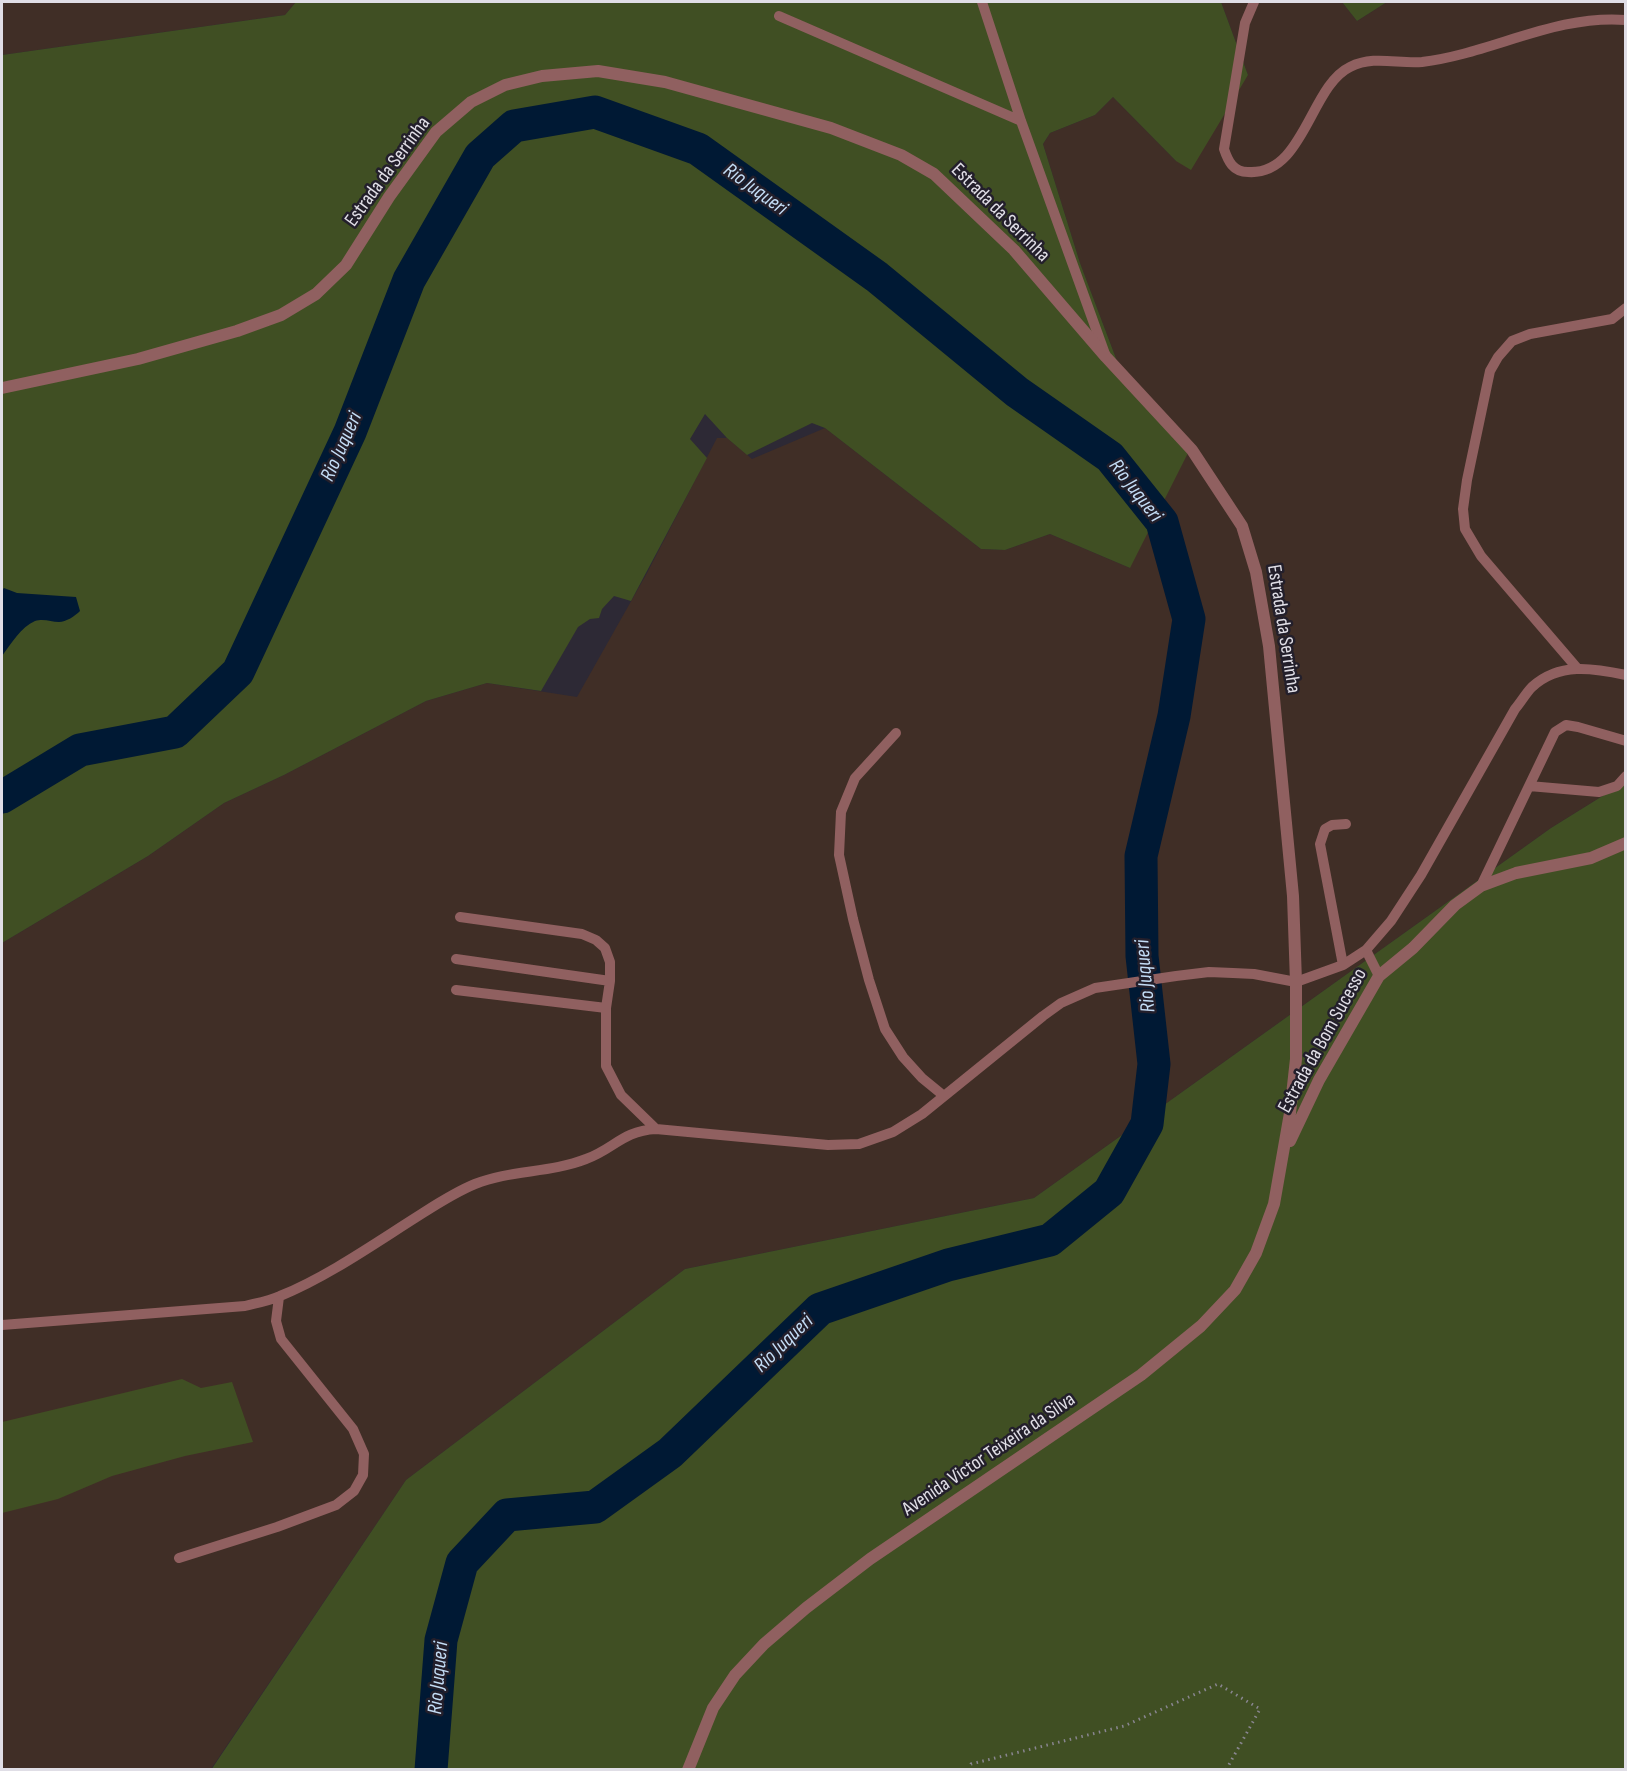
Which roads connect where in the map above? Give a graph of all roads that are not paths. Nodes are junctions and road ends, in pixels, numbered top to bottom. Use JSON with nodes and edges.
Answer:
{"nodes":[{"id":1,"x":982,"y":2,"type":"edge"},
{"id":2,"x":1254,"y":2,"type":"edge"},
{"id":3,"x":779,"y":16,"type":"dead end"},
{"id":4,"x":1626,"y":20,"type":"edge"},
{"id":5,"x":1021,"y":122,"type":"junction"},
{"id":6,"x":1626,"y":308,"type":"edge"},
{"id":7,"x":1106,"y":357,"type":"junction"},
{"id":8,"x":2,"y":388,"type":"edge"},
{"id":9,"x":1577,"y":668,"type":"junction"},
{"id":10,"x":1626,"y":675,"type":"edge"},
{"id":11,"x":896,"y":733,"type":"dead end"},
{"id":12,"x":1626,"y":741,"type":"edge"},
{"id":13,"x":1626,"y":776,"type":"edge"},
{"id":14,"x":1529,"y":786,"type":"junction"},
{"id":15,"x":1346,"y":824,"type":"dead end"},
{"id":16,"x":1626,"y":843,"type":"edge"},
{"id":17,"x":1481,"y":886,"type":"junction"},
{"id":18,"x":460,"y":917,"type":"dead end"},
{"id":19,"x":1366,"y":950,"type":"junction"},
{"id":20,"x":456,"y":959,"type":"dead end"},
{"id":21,"x":1343,"y":965,"type":"junction"},
{"id":22,"x":1379,"y":976,"type":"junction"},
{"id":23,"x":610,"y":981,"type":"junction"},
{"id":24,"x":1296,"y":982,"type":"junction"},
{"id":25,"x":456,"y":990,"type":"dead end"},
{"id":26,"x":606,"y":1008,"type":"junction"},
{"id":27,"x":944,"y":1096,"type":"junction"},
{"id":28,"x":656,"y":1129,"type":"junction"},
{"id":29,"x":1283,"y":1156,"type":"junction"},
{"id":30,"x":279,"y":1297,"type":"junction"},
{"id":31,"x":2,"y":1325,"type":"edge"},
{"id":32,"x":179,"y":1558,"type":"dead end"},
{"id":33,"x":688,"y":1770,"type":"edge"}],
"edges":[{"from":1,"to":5,"type":"lane"},
{"from":2,"to":4,"type":"lane"},
{"from":3,"to":5,"type":"lane"},
{"from":5,"to":7,"type":"lane"},
{"from":6,"to":9,"type":"lane"},
{"from":7,"to":8,"type":"street","name":"Estrada da Serrinha"},
{"from":7,"to":24,"type":"street","name":"Estrada da Serrinha"},
{"from":9,"to":10,"type":"lane"},
{"from":9,"to":19,"type":"lane"},
{"from":11,"to":27,"type":"lane"},
{"from":12,"to":14,"type":"lane"},
{"from":13,"to":14,"type":"lane"},
{"from":14,"to":17,"type":"lane"},
{"from":15,"to":21,"type":"lane"},
{"from":16,"to":17,"type":"street","name":"Estrada da Bom Sucesso"},
{"from":17,"to":22,"type":"street","name":"Estrada da Bom Sucesso"},
{"from":18,"to":23,"type":"lane"},
{"from":19,"to":21,"type":"lane"},
{"from":19,"to":22,"type":"lane"},
{"from":20,"to":23,"type":"lane"},
{"from":21,"to":24,"type":"lane"},
{"from":22,"to":29,"type":"street","name":"Estrada da Bom Sucesso"},
{"from":23,"to":26,"type":"lane"},
{"from":24,"to":27,"type":"lane"},
{"from":24,"to":29,"type":"street","name":"Estrada da Serrinha"},
{"from":25,"to":26,"type":"lane"},
{"from":26,"to":28,"type":"lane"},
{"from":27,"to":28,"type":"lane"},
{"from":28,"to":30,"type":"lane"},
{"from":29,"to":33,"type":"street","name":"Avenida Victor Teixeira da Silva"},
{"from":30,"to":31,"type":"lane"},
{"from":30,"to":32,"type":"lane"}]}
